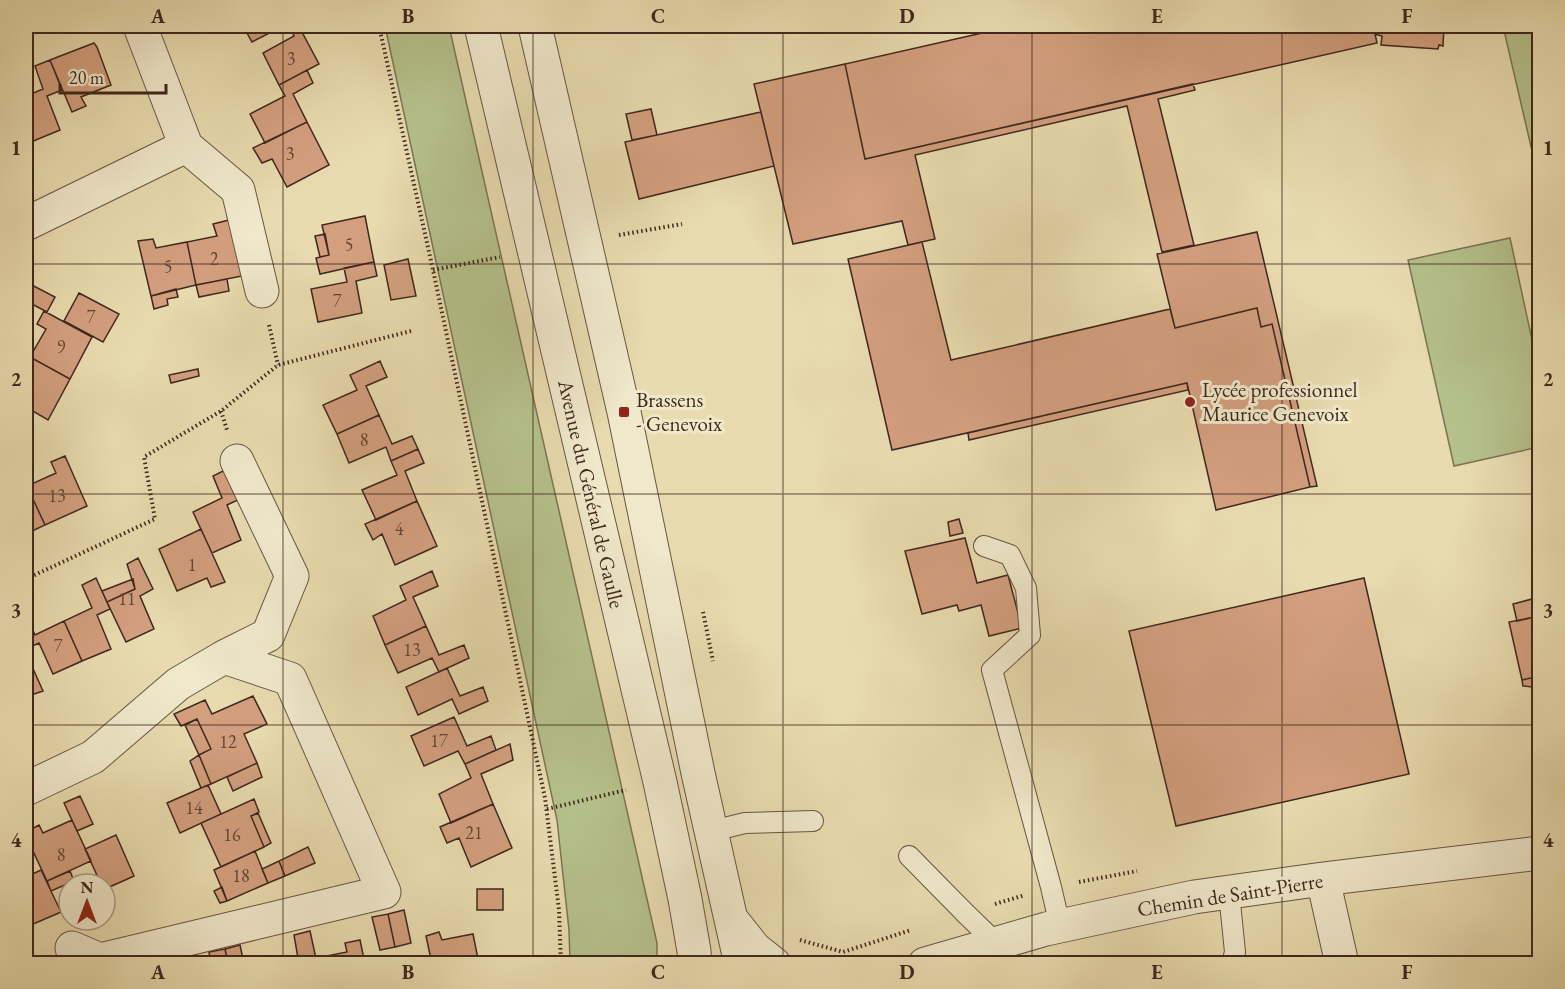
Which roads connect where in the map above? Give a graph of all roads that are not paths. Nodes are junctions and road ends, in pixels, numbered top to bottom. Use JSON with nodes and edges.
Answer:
{"nodes":[{"id":1,"x":140,"y":26,"type":"edge"},
{"id":2,"x":481,"y":26,"type":"edge"},
{"id":3,"x":535,"y":26,"type":"edge"},
{"id":4,"x":186,"y":146,"type":"junction"},
{"id":5,"x":26,"y":224,"type":"edge"},
{"id":6,"x":262,"y":291,"type":"road end"},
{"id":7,"x":237,"y":461,"type":"dead end"},
{"id":8,"x":984,"y":546,"type":"dead end"},
{"id":9,"x":224,"y":657,"type":"junction"},
{"id":10,"x":26,"y":789,"type":"edge"},
{"id":11,"x":813,"y":821,"type":"dead end"},
{"id":12,"x":712,"y":831,"type":"junction"},
{"id":13,"x":1539,"y":853,"type":"edge"},
{"id":14,"x":909,"y":856,"type":"dead end"},
{"id":15,"x":1323,"y":879,"type":"junction"},
{"id":16,"x":1229,"y":893,"type":"junction"},
{"id":17,"x":732,"y":920,"type":"junction"},
{"id":18,"x":1060,"y":926,"type":"junction"},
{"id":19,"x":996,"y":943,"type":"junction"},
{"id":20,"x":72,"y":948,"type":"dead end"},
{"id":21,"x":695,"y":963,"type":"edge"},
{"id":22,"x":741,"y":963,"type":"edge"},
{"id":23,"x":774,"y":963,"type":"edge"},
{"id":24,"x":925,"y":963,"type":"edge"},
{"id":25,"x":1232,"y":963,"type":"edge"},
{"id":26,"x":1342,"y":963,"type":"edge"}],
"edges":[{"from":1,"to":4,"type":"street"},
{"from":2,"to":21,"type":"street","name":"Avenue du Général de Gaulle"},
{"from":3,"to":12,"type":"street"},
{"from":4,"to":5,"type":"street"},
{"from":4,"to":6,"type":"street"},
{"from":7,"to":9,"type":"street"},
{"from":8,"to":18,"type":"lane"},
{"from":9,"to":10,"type":"street"},
{"from":9,"to":20,"type":"street"},
{"from":11,"to":12,"type":"lane"},
{"from":12,"to":17,"type":"street"},
{"from":13,"to":15,"type":"street","name":"Chemin de Saint-Pierre"},
{"from":14,"to":19,"type":"lane"},
{"from":15,"to":16,"type":"street","name":"Chemin de Saint-Pierre"},
{"from":15,"to":26,"type":"street"},
{"from":16,"to":18,"type":"street","name":"Chemin de Saint-Pierre"},
{"from":16,"to":25,"type":"lane"},
{"from":17,"to":22,"type":"street"},
{"from":17,"to":23,"type":"street"},
{"from":18,"to":19,"type":"street","name":"Chemin de Saint-Pierre"},
{"from":19,"to":24,"type":"street","name":"Chemin de Saint-Pierre"}]}
